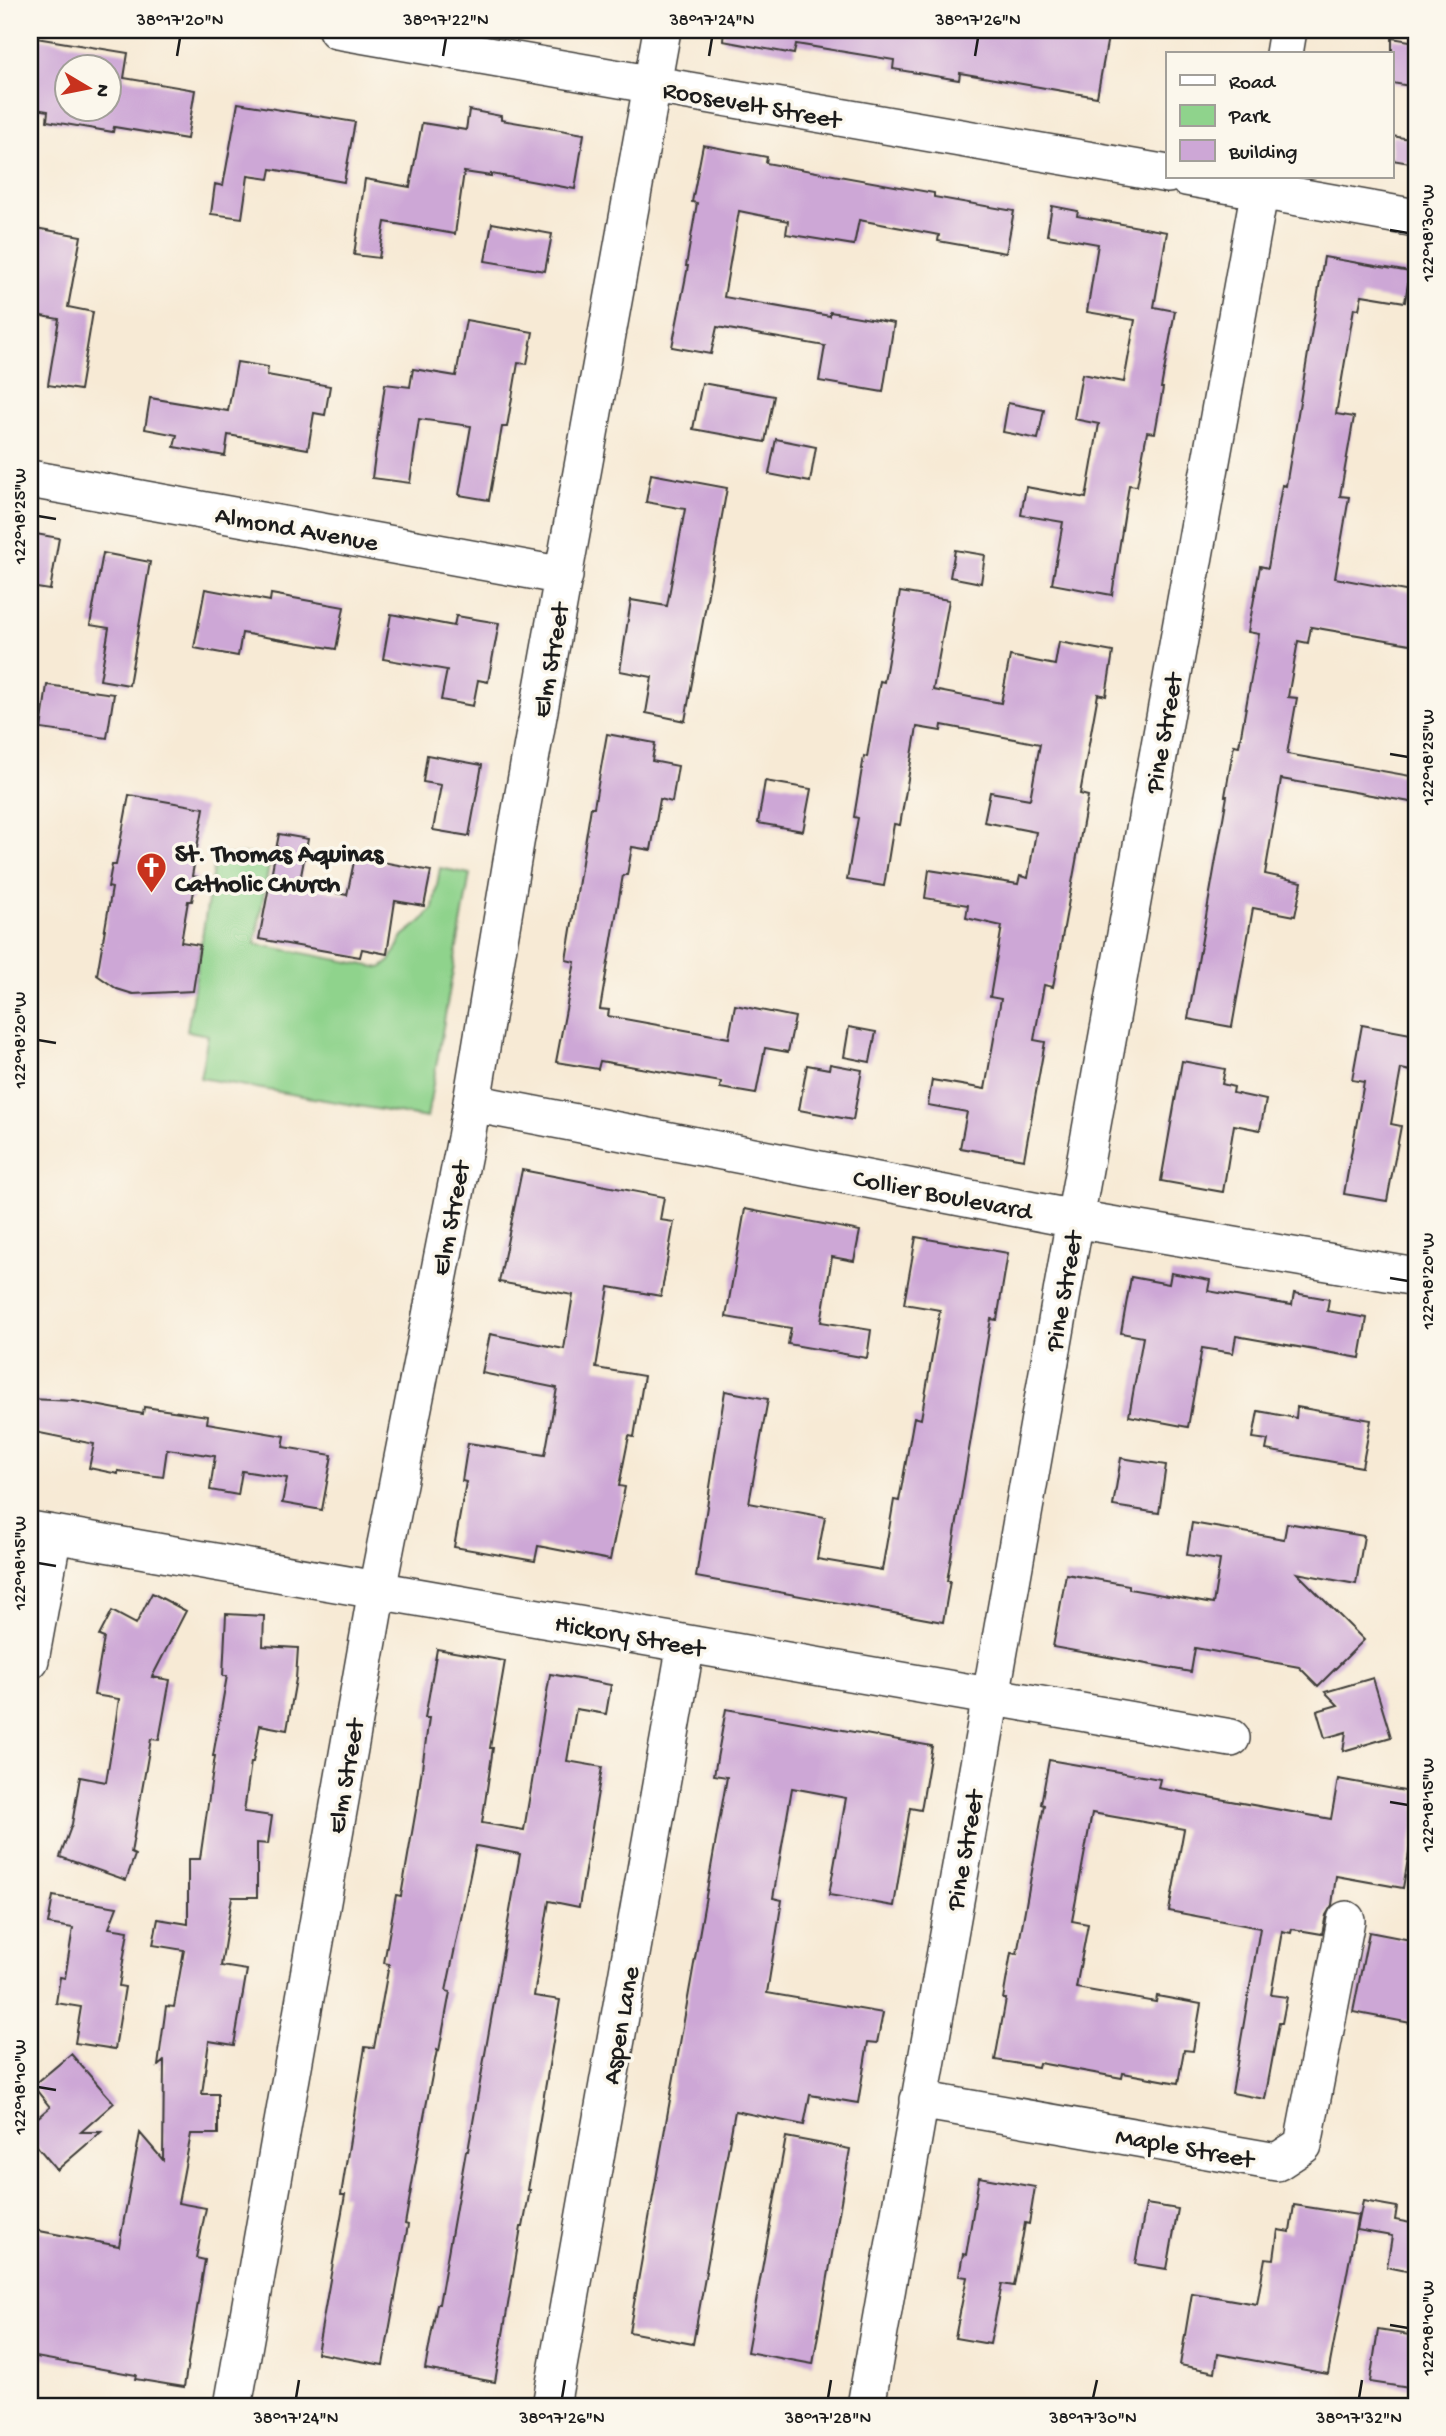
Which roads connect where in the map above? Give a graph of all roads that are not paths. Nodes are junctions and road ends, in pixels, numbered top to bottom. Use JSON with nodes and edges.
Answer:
{"nodes":[{"id":1,"x":337,"y":30,"type":"edge"},
{"id":2,"x":662,"y":30,"type":"edge"},
{"id":3,"x":1288,"y":30,"type":"edge"},
{"id":4,"x":399,"y":35,"type":"edge"},
{"id":5,"x":1284,"y":52,"type":"edge"},
{"id":6,"x":652,"y":86,"type":"junction"},
{"id":7,"x":1166,"y":174,"type":"edge"},
{"id":8,"x":1198,"y":178,"type":"edge"},
{"id":9,"x":1261,"y":183,"type":"edge"},
{"id":10,"x":1416,"y":218,"type":"edge"},
{"id":11,"x":30,"y":479,"type":"edge"},
{"id":12,"x":564,"y":576,"type":"junction"},
{"id":13,"x":472,"y":1102,"type":"junction"},
{"id":14,"x":1075,"y":1219,"type":"junction"},
{"id":15,"x":1416,"y":1277,"type":"edge"},
{"id":16,"x":41,"y":1532,"type":"edge"},
{"id":17,"x":377,"y":1590,"type":"junction"},
{"id":18,"x":686,"y":1644,"type":"junction"},
{"id":19,"x":30,"y":1660,"type":"edge"},
{"id":20,"x":990,"y":1697,"type":"junction"},
{"id":21,"x":1231,"y":1738,"type":"dead end"},
{"id":22,"x":1346,"y":1920,"type":"dead end"},
{"id":23,"x":919,"y":2100,"type":"junction"},
{"id":24,"x":233,"y":2406,"type":"edge"},
{"id":25,"x":551,"y":2406,"type":"edge"},
{"id":26,"x":866,"y":2406,"type":"edge"}],
"edges":[{"from":1,"to":4,"type":"street","name":"Roosevelt Street"},
{"from":2,"to":6,"type":"street","name":"Elm Street"},
{"from":3,"to":5,"type":"street"},
{"from":4,"to":6,"type":"street","name":"Roosevelt Street"},
{"from":6,"to":7,"type":"street","name":"Roosevelt Street"},
{"from":6,"to":12,"type":"street","name":"Elm Street"},
{"from":8,"to":9,"type":"street"},
{"from":9,"to":10,"type":"street"},
{"from":9,"to":14,"type":"street","name":"Pine Street"},
{"from":11,"to":12,"type":"street","name":"Almond Avenue"},
{"from":12,"to":13,"type":"street","name":"Elm Street"},
{"from":13,"to":14,"type":"street","name":"Collier Boulevard"},
{"from":13,"to":17,"type":"street","name":"Elm Street"},
{"from":14,"to":15,"type":"street","name":"Collier Boulevard"},
{"from":14,"to":20,"type":"street","name":"Pine Street"},
{"from":16,"to":17,"type":"street","name":"Hickory Street"},
{"from":16,"to":19,"type":"street"},
{"from":17,"to":18,"type":"street","name":"Hickory Street"},
{"from":17,"to":24,"type":"street","name":"Elm Street"},
{"from":18,"to":20,"type":"street","name":"Hickory Street"},
{"from":18,"to":25,"type":"street","name":"Aspen Lane"},
{"from":20,"to":21,"type":"street","name":"Hickory Street"},
{"from":20,"to":23,"type":"street","name":"Pine Street"},
{"from":22,"to":23,"type":"street","name":"Maple Street"},
{"from":23,"to":26,"type":"street","name":"Pine Street"}]}
